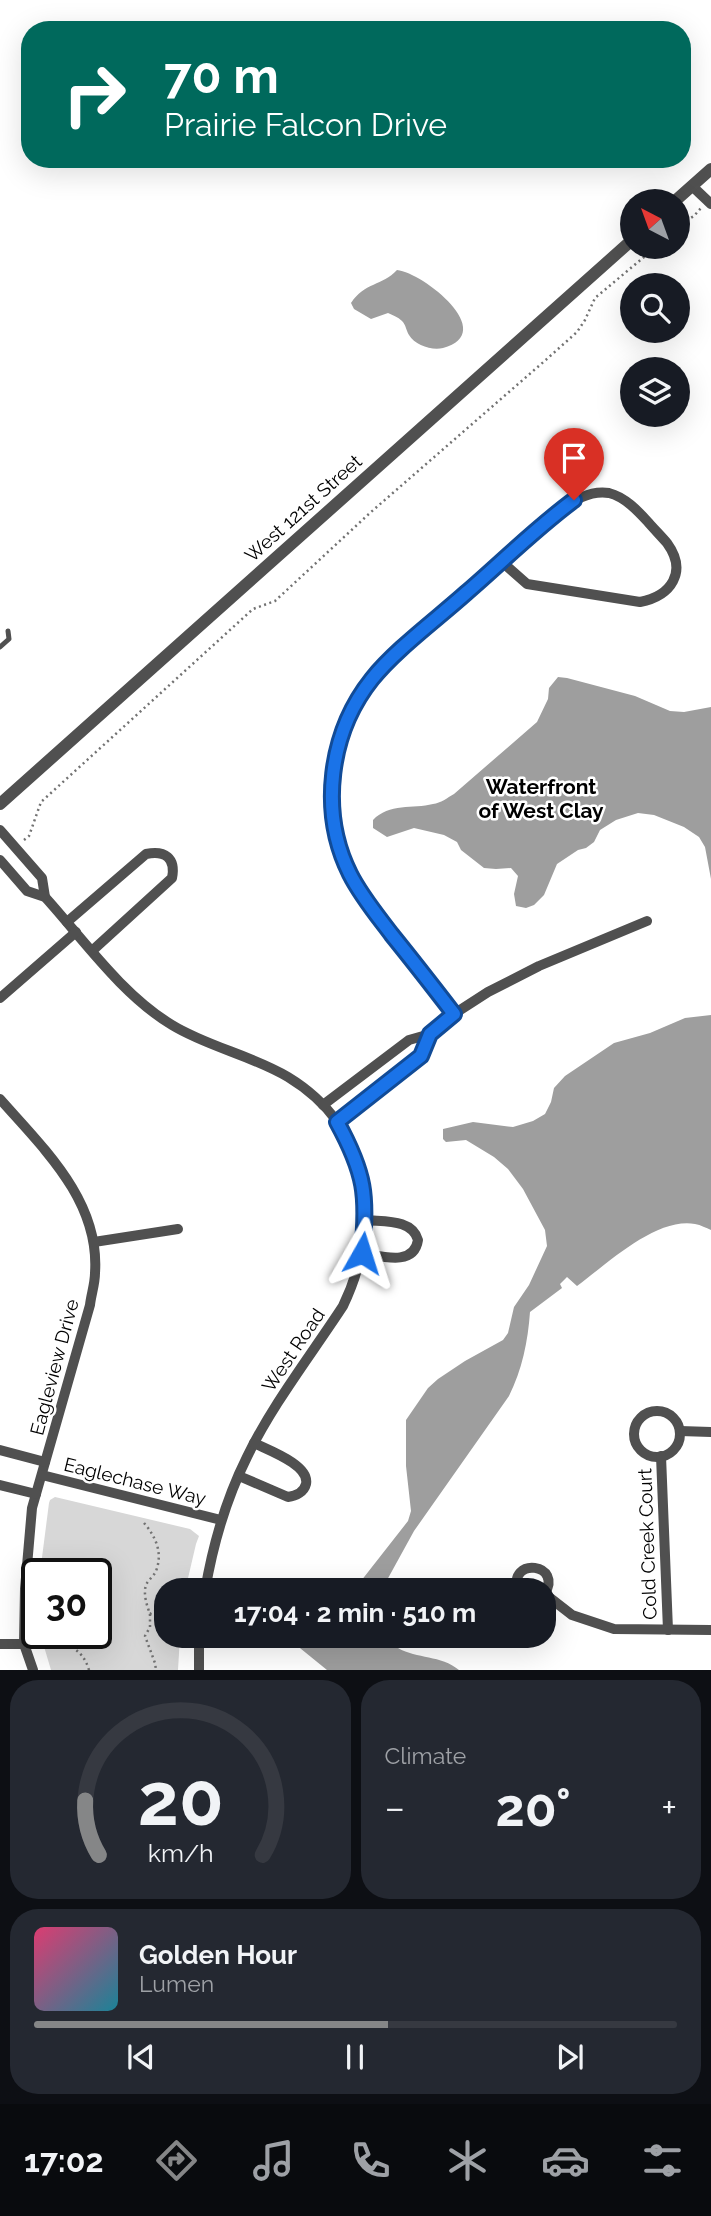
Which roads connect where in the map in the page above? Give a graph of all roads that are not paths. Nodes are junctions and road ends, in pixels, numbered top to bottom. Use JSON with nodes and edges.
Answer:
{"nodes":[{"id":1,"x":711,"y":169,"type":"edge"},
{"id":2,"x":692,"y":186,"type":"junction"},
{"id":3,"x":689,"y":189,"type":"edge"},
{"id":4,"x":710,"y":202,"type":"edge"},
{"id":5,"x":620,"y":251,"type":"edge"},
{"id":6,"x":502,"y":562,"type":"junction"},
{"id":7,"x":8,"y":631,"type":"dead end"},
{"id":8,"x":0,"y":647,"type":"edge"},
{"id":9,"x":0,"y":804,"type":"edge"},
{"id":10,"x":0,"y":831,"type":"edge"},
{"id":11,"x":0,"y":860,"type":"edge"},
{"id":12,"x":45,"y":897,"type":"junction"},
{"id":13,"x":647,"y":921,"type":"dead end"},
{"id":14,"x":67,"y":922,"type":"junction"},
{"id":15,"x":76,"y":932,"type":"junction"},
{"id":16,"x":93,"y":950,"type":"junction"},
{"id":17,"x":0,"y":998,"type":"edge"},
{"id":18,"x":454,"y":1014,"type":"junction"},
{"id":19,"x":430,"y":1034,"type":"junction"},
{"id":20,"x":0,"y":1099,"type":"edge"},
{"id":21,"x":323,"y":1105,"type":"junction"},
{"id":22,"x":337,"y":1122,"type":"junction"},
{"id":23,"x":366,"y":1220,"type":"junction"},
{"id":24,"x":178,"y":1229,"type":"dead end"},
{"id":25,"x":94,"y":1242,"type":"junction"},
{"id":26,"x":362,"y":1253,"type":"junction"},
{"id":27,"x":680,"y":1431,"type":"junction"},
{"id":28,"x":711,"y":1432,"type":"edge"},
{"id":29,"x":254,"y":1443,"type":"junction"},
{"id":30,"x":0,"y":1450,"type":"edge"},
{"id":31,"x":661,"y":1457,"type":"junction"},
{"id":32,"x":45,"y":1462,"type":"junction"},
{"id":33,"x":42,"y":1475,"type":"junction"},
{"id":34,"x":239,"y":1476,"type":"junction"},
{"id":35,"x":0,"y":1485,"type":"edge"},
{"id":36,"x":36,"y":1494,"type":"junction"},
{"id":37,"x":221,"y":1520,"type":"junction"},
{"id":38,"x":28,"y":1558,"type":"edge"},
{"id":39,"x":208,"y":1578,"type":"edge"},
{"id":40,"x":518,"y":1578,"type":"edge"},
{"id":41,"x":548,"y":1578,"type":"edge"},
{"id":42,"x":556,"y":1603,"type":"edge"},
{"id":43,"x":668,"y":1630,"type":"junction"},
{"id":44,"x":711,"y":1630,"type":"edge"},
{"id":45,"x":0,"y":1644,"type":"edge"},
{"id":46,"x":21,"y":1644,"type":"edge"},
{"id":47,"x":199,"y":1648,"type":"edge"},
{"id":48,"x":26,"y":1649,"type":"edge"},
{"id":49,"x":33,"y":1670,"type":"edge"},
{"id":50,"x":199,"y":1670,"type":"edge"}],
"edges":[{"from":1,"to":2,"type":"street"},
{"from":2,"to":3,"type":"street"},
{"from":2,"to":4,"type":"street"},
{"from":5,"to":9,"type":"street","name":"West 121st Street"},
{"from":6,"to":6,"type":"street"},
{"from":6,"to":18,"type":"street"},
{"from":7,"to":8,"type":"lane"},
{"from":10,"to":12,"type":"street","name":"West Road"},
{"from":11,"to":12,"type":"street","name":"West Road"},
{"from":12,"to":14,"type":"street","name":"West Road"},
{"from":13,"to":18,"type":"street"},
{"from":14,"to":15,"type":"street","name":"West Road"},
{"from":14,"to":16,"type":"street"},
{"from":15,"to":16,"type":"street","name":"West Road"},
{"from":15,"to":17,"type":"street"},
{"from":16,"to":21,"type":"street","name":"West Road"},
{"from":18,"to":19,"type":"street"},
{"from":19,"to":21,"type":"street"},
{"from":19,"to":22,"type":"street"},
{"from":20,"to":25,"type":"street","name":"Eagleview Drive"},
{"from":21,"to":22,"type":"street","name":"West Road"},
{"from":22,"to":23,"type":"street","name":"West Road"},
{"from":23,"to":26,"type":"street","name":"West Road"},
{"from":23,"to":26,"type":"street"},
{"from":24,"to":25,"type":"street"},
{"from":25,"to":32,"type":"street","name":"Eagleview Drive"},
{"from":26,"to":29,"type":"street","name":"West Road"},
{"from":27,"to":28,"type":"street"},
{"from":27,"to":31,"type":"street"},
{"from":27,"to":31,"type":"street"},
{"from":29,"to":34,"type":"street","name":"West Road"},
{"from":29,"to":34,"type":"street"},
{"from":30,"to":32,"type":"street"},
{"from":31,"to":43,"type":"street","name":"Cold Creek Court"},
{"from":32,"to":33,"type":"street","name":"Eagleview Drive"},
{"from":33,"to":36,"type":"street","name":"Eagleview Drive"},
{"from":33,"to":37,"type":"street","name":"Eaglechase Way"},
{"from":34,"to":37,"type":"street","name":"West Road"},
{"from":35,"to":36,"type":"street"},
{"from":36,"to":38,"type":"street","name":"Eagleview Drive"},
{"from":37,"to":39,"type":"street","name":"West Road"},
{"from":40,"to":41,"type":"street"},
{"from":42,"to":43,"type":"street"},
{"from":43,"to":44,"type":"street"},
{"from":45,"to":46,"type":"street"},
{"from":47,"to":50,"type":"street"},
{"from":48,"to":49,"type":"street","name":"Eagleview Drive"}]}
